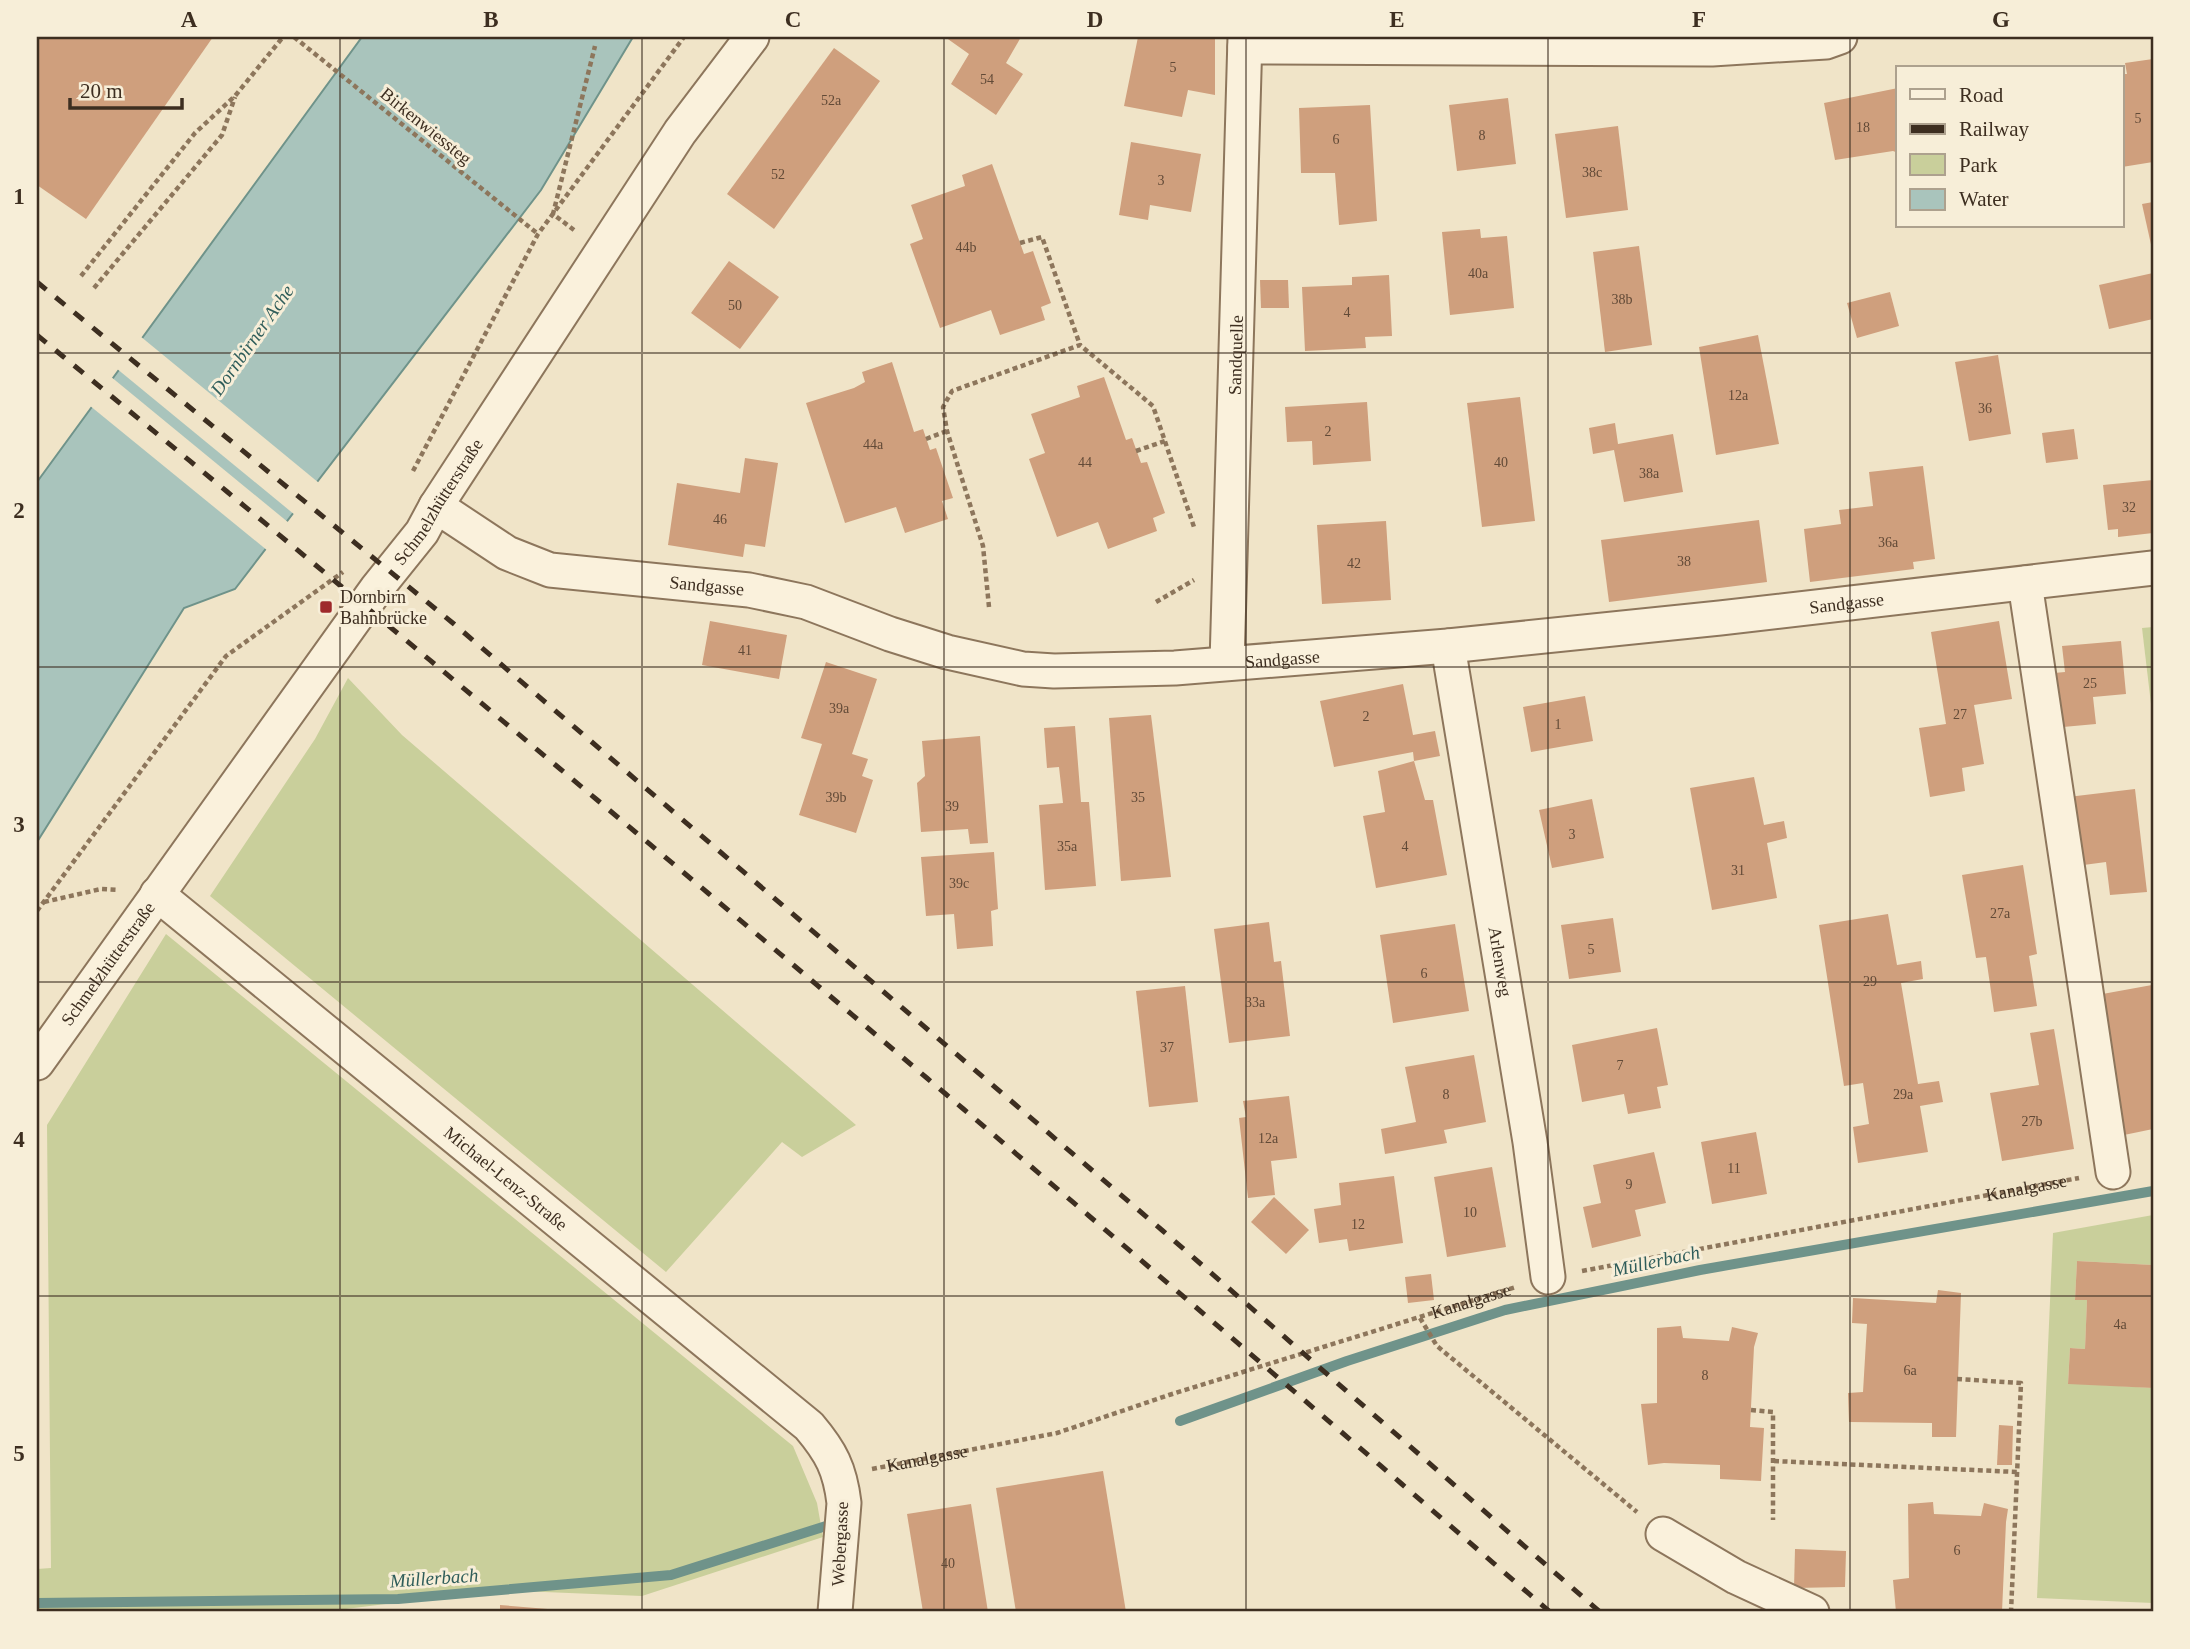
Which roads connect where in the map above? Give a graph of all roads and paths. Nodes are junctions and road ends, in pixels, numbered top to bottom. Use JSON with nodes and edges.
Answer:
{"nodes":[{"id":1,"x":283,"y":37,"type":"edge"},
{"id":2,"x":294,"y":37,"type":"edge"},
{"id":3,"x":684,"y":37,"type":"edge"},
{"id":4,"x":752,"y":37,"type":"edge"},
{"id":5,"x":1840,"y":37,"type":"edge"},
{"id":6,"x":1245,"y":42,"type":"edge"},
{"id":7,"x":595,"y":46,"type":"dead end"},
{"id":8,"x":235,"y":96,"type":"junction"},
{"id":9,"x":553,"y":214,"type":"junction"},
{"id":10,"x":538,"y":234,"type":"junction"},
{"id":11,"x":1020,"y":243,"type":"dead end"},
{"id":12,"x":81,"y":276,"type":"dead end"},
{"id":13,"x":94,"y":288,"type":"dead end"},
{"id":14,"x":1080,"y":345,"type":"junction"},
{"id":15,"x":947,"y":431,"type":"junction"},
{"id":16,"x":926,"y":439,"type":"dead end"},
{"id":17,"x":1165,"y":442,"type":"junction"},
{"id":18,"x":1136,"y":451,"type":"dead end"},
{"id":19,"x":411,"y":475,"type":"dead end"},
{"id":20,"x":436,"y":506,"type":"junction"},
{"id":21,"x":1195,"y":533,"type":"dead end"},
{"id":22,"x":354,"y":564,"type":"dead end"},
{"id":23,"x":2153,"y":568,"type":"edge"},
{"id":24,"x":1230,"y":573,"type":"junction"},
{"id":25,"x":2025,"y":583,"type":"junction"},
{"id":26,"x":1156,"y":602,"type":"dead end"},
{"id":27,"x":989,"y":607,"type":"dead end"},
{"id":28,"x":1448,"y":646,"type":"junction"},
{"id":29,"x":1227,"y":663,"type":"junction"},
{"id":30,"x":142,"y":892,"type":"junction"},
{"id":31,"x":43,"y":902,"type":"junction"},
{"id":32,"x":37,"y":911,"type":"edge"},
{"id":33,"x":37,"y":1063,"type":"edge"},
{"id":34,"x":2113,"y":1172,"type":"joint"},
{"id":35,"x":1548,"y":1278,"type":"junction"},
{"id":36,"x":1421,"y":1320,"type":"junction"},
{"id":37,"x":1957,"y":1379,"type":"dead end"},
{"id":38,"x":1751,"y":1410,"type":"dead end"},
{"id":39,"x":1774,"y":1461,"type":"junction"},
{"id":40,"x":2017,"y":1472,"type":"junction"},
{"id":41,"x":842,"y":1505,"type":"junction"},
{"id":42,"x":1773,"y":1520,"type":"dead end"},
{"id":43,"x":1663,"y":1534,"type":"joint"},
{"id":44,"x":835,"y":1612,"type":"edge"},
{"id":45,"x":1812,"y":1612,"type":"edge"},
{"id":46,"x":2011,"y":1612,"type":"edge"}],
"edges":[{"from":1,"to":8,"type":"path"},
{"from":2,"to":10,"type":"path","name":"Birkenwiessteg"},
{"from":3,"to":9,"type":"path"},
{"from":4,"to":20,"type":"street","name":"Schmelzhütterstraße"},
{"from":5,"to":6,"type":"street","name":"Sandquelle"},
{"from":6,"to":24,"type":"street","name":"Sandquelle"},
{"from":7,"to":9,"type":"path"},
{"from":8,"to":12,"type":"path"},
{"from":8,"to":13,"type":"path"},
{"from":9,"to":10,"type":"path"},
{"from":10,"to":19,"type":"path"},
{"from":11,"to":14,"type":"path"},
{"from":14,"to":15,"type":"path"},
{"from":14,"to":17,"type":"path"},
{"from":15,"to":16,"type":"path"},
{"from":15,"to":27,"type":"path"},
{"from":17,"to":18,"type":"path"},
{"from":17,"to":21,"type":"path"},
{"from":20,"to":29,"type":"street","name":"Sandgasse"},
{"from":20,"to":30,"type":"street","name":"Schmelzhütterstraße"},
{"from":22,"to":31,"type":"path"},
{"from":23,"to":25,"type":"street","name":"Sandgasse"},
{"from":24,"to":26,"type":"path"},
{"from":24,"to":29,"type":"street","name":"Sandquelle"},
{"from":25,"to":28,"type":"street","name":"Sandgasse"},
{"from":25,"to":34,"type":"street"},
{"from":28,"to":29,"type":"street","name":"Sandgasse"},
{"from":28,"to":35,"type":"street","name":"Arlenweg"},
{"from":30,"to":31,"type":"path"},
{"from":30,"to":33,"type":"street","name":"Schmelzhütterstraße"},
{"from":30,"to":41,"type":"street","name":"Michael-Lenz-Straße"},
{"from":31,"to":32,"type":"path"},
{"from":34,"to":35,"type":"path","name":"Kanalgasse"},
{"from":35,"to":36,"type":"path","name":"Kanalgasse"},
{"from":36,"to":41,"type":"path","name":"Kanalgasse"},
{"from":36,"to":43,"type":"path"},
{"from":37,"to":40,"type":"path"},
{"from":38,"to":39,"type":"path"},
{"from":39,"to":40,"type":"path"},
{"from":39,"to":42,"type":"path"},
{"from":40,"to":46,"type":"path"},
{"from":41,"to":44,"type":"street","name":"Webergasse"},
{"from":43,"to":45,"type":"street"}]}
